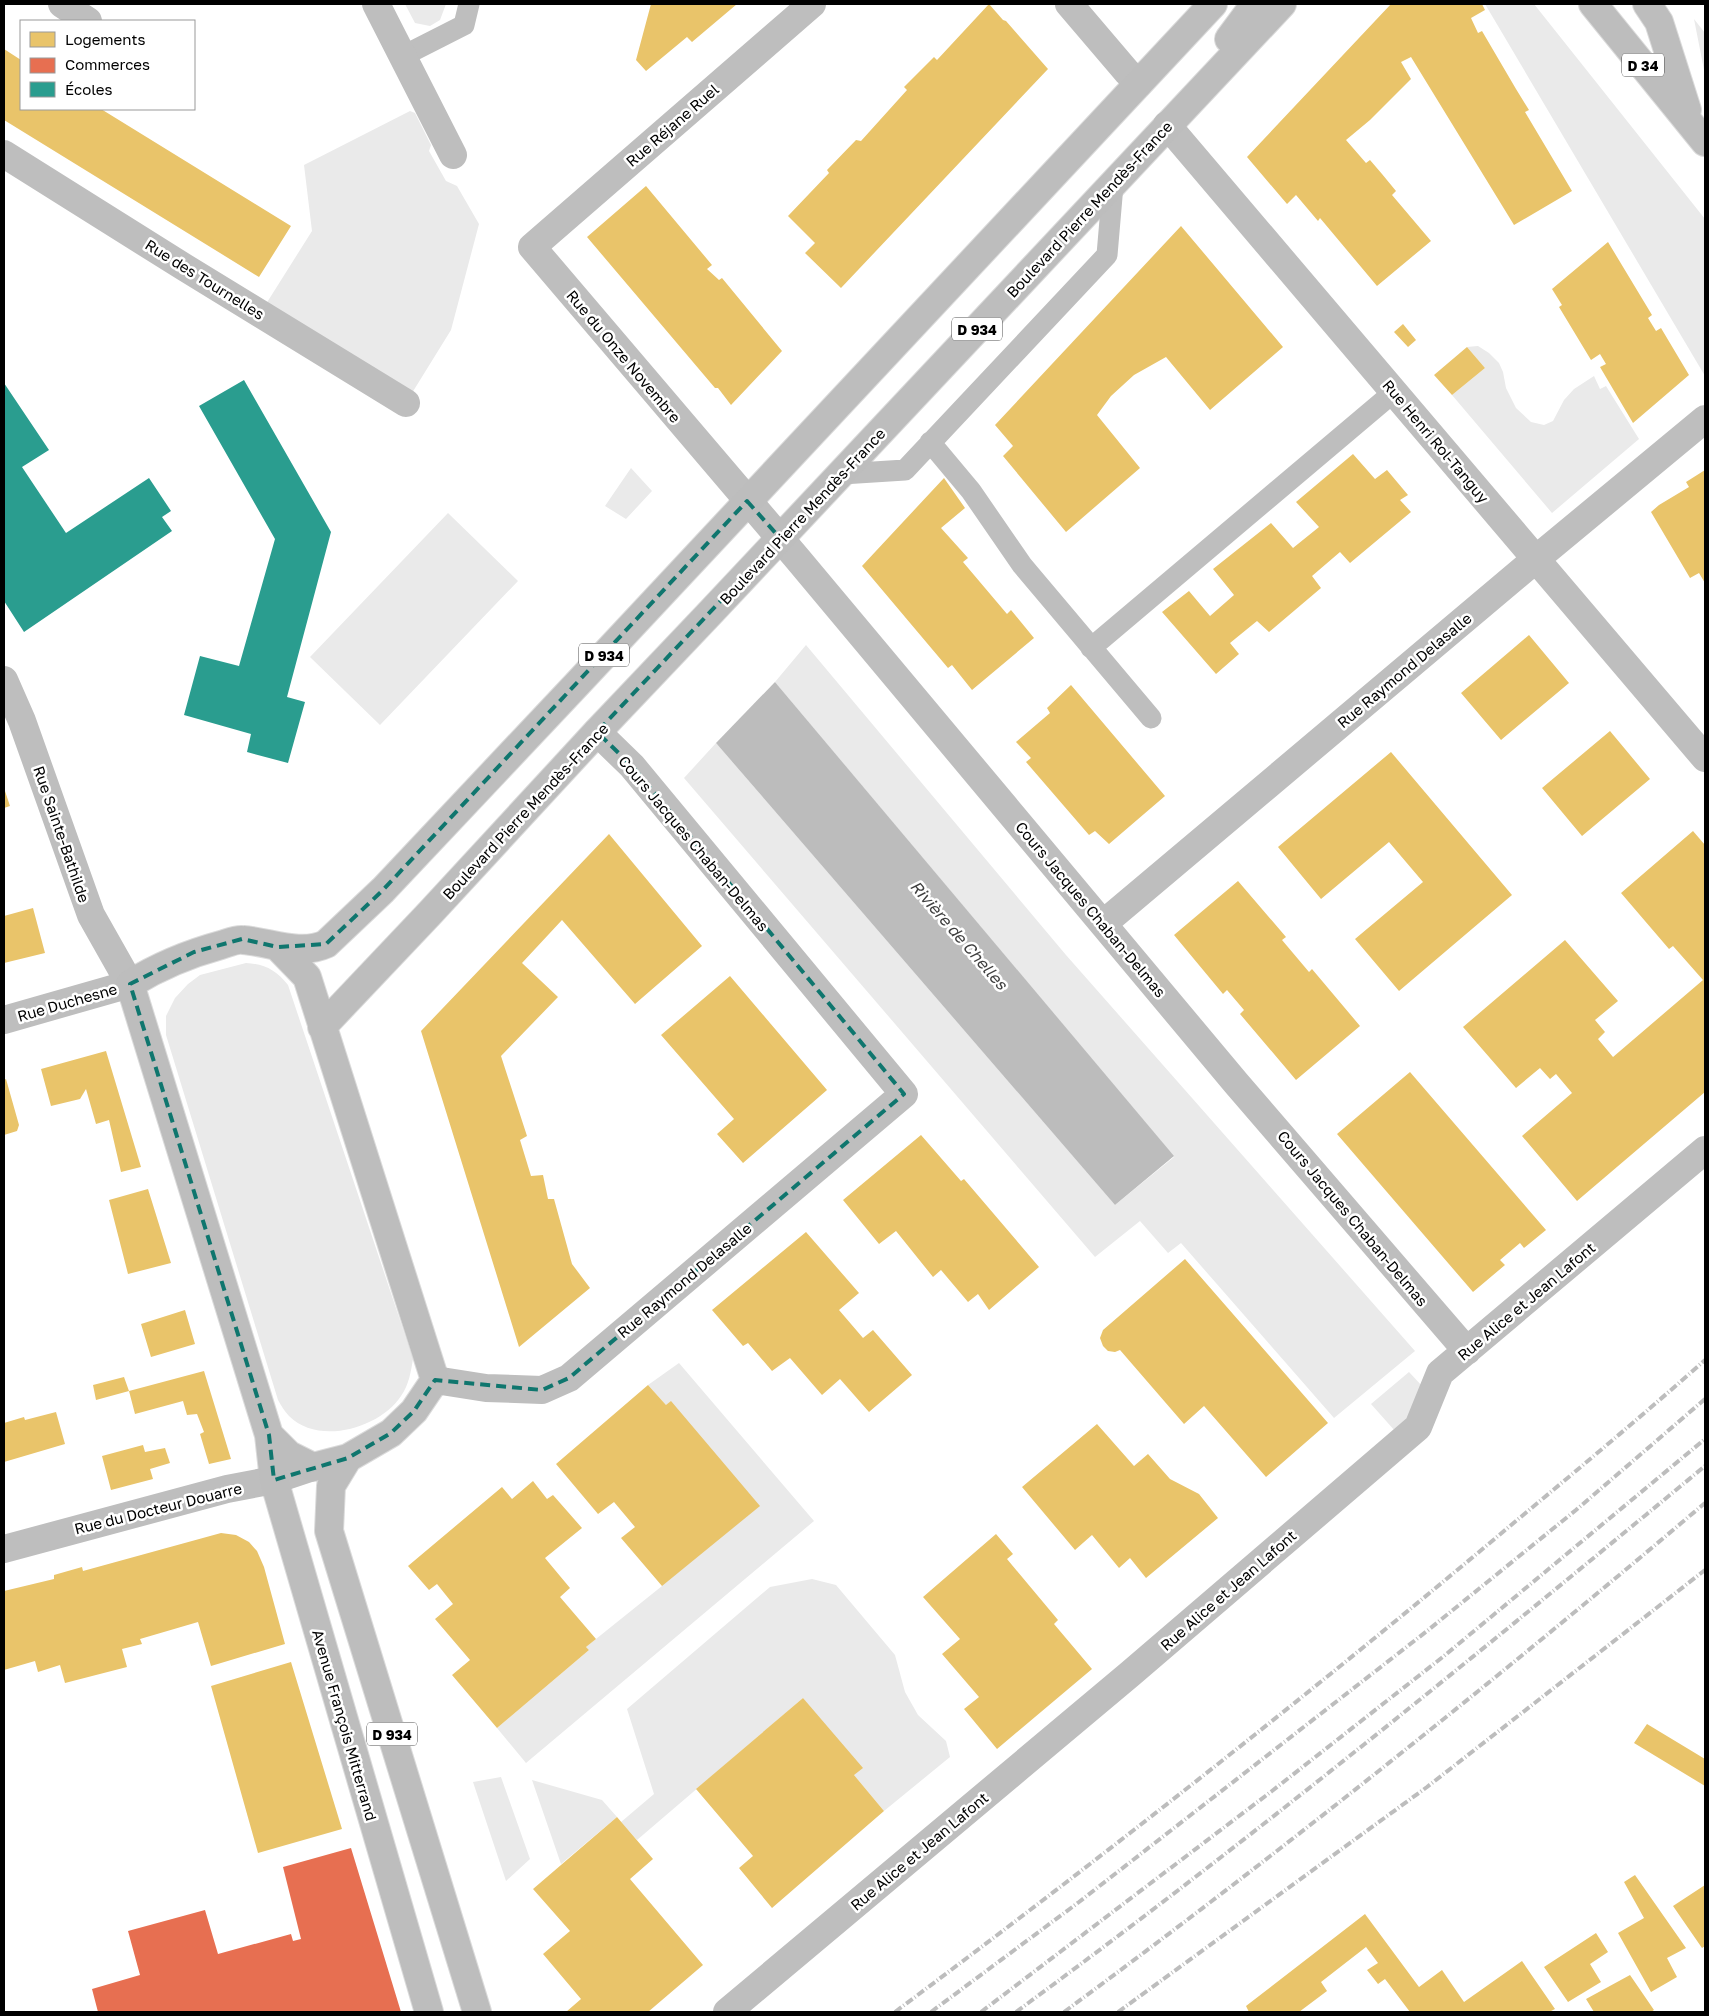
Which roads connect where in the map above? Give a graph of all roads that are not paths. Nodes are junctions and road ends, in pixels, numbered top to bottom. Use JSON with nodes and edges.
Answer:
{"nodes":[{"id":1,"x":62,"y":4,"type":"edge"},
{"id":2,"x":376,"y":4,"type":"edge"},
{"id":3,"x":469,"y":4,"type":"edge"},
{"id":4,"x":812,"y":4,"type":"edge"},
{"id":5,"x":1068,"y":4,"type":"edge"},
{"id":6,"x":1213,"y":4,"type":"edge"},
{"id":7,"x":1255,"y":4,"type":"edge"},
{"id":8,"x":1282,"y":4,"type":"edge"},
{"id":9,"x":1593,"y":4,"type":"edge"},
{"id":10,"x":1647,"y":4,"type":"edge"},
{"id":11,"x":86,"y":20,"type":"edge"},
{"id":12,"x":403,"y":56,"type":"junction"},
{"id":13,"x":1139,"y":83,"type":"junction"},
{"id":14,"x":1166,"y":125,"type":"junction"},
{"id":15,"x":1699,"y":134,"type":"edge"},
{"id":16,"x":4,"y":154,"type":"edge"},
{"id":17,"x":453,"y":155,"type":"dead end"},
{"id":18,"x":1113,"y":185,"type":"junction"},
{"id":19,"x":532,"y":247,"type":"joint"},
{"id":20,"x":1394,"y":392,"type":"junction"},
{"id":21,"x":406,"y":403,"type":"dead end"},
{"id":22,"x":1705,"y":419,"type":"edge"},
{"id":23,"x":930,"y":442,"type":"junction"},
{"id":24,"x":717,"y":466,"type":"joint"},
{"id":25,"x":842,"y":474,"type":"junction"},
{"id":26,"x":748,"y":501,"type":"junction"},
{"id":27,"x":780,"y":538,"type":"junction"},
{"id":28,"x":1536,"y":559,"type":"junction"},
{"id":29,"x":1091,"y":648,"type":"junction"},
{"id":30,"x":4,"y":680,"type":"edge"},
{"id":31,"x":1151,"y":718,"type":"dead end"},
{"id":32,"x":596,"y":732,"type":"junction"},
{"id":33,"x":1705,"y":758,"type":"edge"},
{"id":34,"x":1104,"y":923,"type":"junction"},
{"id":35,"x":278,"y":947,"type":"junction"},
{"id":36,"x":130,"y":984,"type":"junction"},
{"id":37,"x":4,"y":1020,"type":"edge"},
{"id":38,"x":322,"y":1027,"type":"junction"},
{"id":39,"x":904,"y":1094,"type":"joint"},
{"id":40,"x":1705,"y":1150,"type":"edge"},
{"id":41,"x":1468,"y":1351,"type":"junction"},
{"id":42,"x":435,"y":1380,"type":"junction"},
{"id":43,"x":269,"y":1435,"type":"junction"},
{"id":44,"x":348,"y":1458,"type":"junction"},
{"id":45,"x":313,"y":1467,"type":"junction"},
{"id":46,"x":274,"y":1480,"type":"junction"},
{"id":47,"x":4,"y":1549,"type":"edge"},
{"id":48,"x":429,"y":2012,"type":"edge"},
{"id":49,"x":477,"y":2012,"type":"edge"},
{"id":50,"x":727,"y":2012,"type":"edge"}],
"edges":[{"from":1,"to":11,"type":"street"},
{"from":2,"to":12,"type":"street"},
{"from":3,"to":12,"type":"lane"},
{"from":4,"to":19,"type":"street","name":"Rue Réjane Ruel"},
{"from":5,"to":13,"type":"street"},
{"from":6,"to":13,"type":"main road","number":"D 934"},
{"from":7,"to":14,"type":"main road"},
{"from":8,"to":14,"type":"main road","name":"Boulevard Pierre Mendès-France","number":"D 934"},
{"from":9,"to":15,"type":"main road","number":"D 34"},
{"from":10,"to":15,"type":"main road"},
{"from":12,"to":17,"type":"street"},
{"from":13,"to":26,"type":"main road","number":"D 934"},
{"from":14,"to":18,"type":"main road","name":"Boulevard Pierre Mendès-France","number":"D 934"},
{"from":14,"to":20,"type":"street","name":"Rue Henri Rol-Tanguy"},
{"from":16,"to":21,"type":"street","name":"Rue des Tournelles"},
{"from":18,"to":23,"type":"lane"},
{"from":18,"to":25,"type":"main road","name":"Boulevard Pierre Mendès-France","number":"D 934"},
{"from":19,"to":24,"type":"street","name":"Rue du Onze Novembre"},
{"from":20,"to":28,"type":"street","name":"Rue Henri Rol-Tanguy"},
{"from":20,"to":29,"type":"lane"},
{"from":22,"to":28,"type":"street","name":"Rue Raymond Delasalle"},
{"from":23,"to":25,"type":"lane"},
{"from":23,"to":29,"type":"lane"},
{"from":24,"to":26,"type":"street","name":"Cours Jacques Chaban-Delmas"},
{"from":25,"to":27,"type":"main road","name":"Boulevard Pierre Mendès-France","number":"D 934"},
{"from":26,"to":27,"type":"street","name":"Cours Jacques Chaban-Delmas"},
{"from":26,"to":35,"type":"main road","number":"D 934"},
{"from":27,"to":32,"type":"main road","name":"Boulevard Pierre Mendès-France","number":"D 934"},
{"from":27,"to":34,"type":"street","name":"Cours Jacques Chaban-Delmas"},
{"from":28,"to":33,"type":"street","name":"Rue Henri Rol-Tanguy"},
{"from":28,"to":34,"type":"street","name":"Rue Raymond Delasalle"},
{"from":29,"to":31,"type":"lane"},
{"from":30,"to":36,"type":"street","name":"Rue Sainte-Bathilde"},
{"from":32,"to":38,"type":"main road","name":"Boulevard Pierre Mendès-France","number":"D 934"},
{"from":32,"to":39,"type":"street","name":"Cours Jacques Chaban-Delmas"},
{"from":34,"to":41,"type":"street","name":"Cours Jacques Chaban-Delmas"},
{"from":35,"to":36,"type":"main road"},
{"from":35,"to":38,"type":"main road"},
{"from":36,"to":37,"type":"street","name":"Rue Duchesne"},
{"from":36,"to":43,"type":"main road","name":"Avenue François Mitterrand"},
{"from":38,"to":42,"type":"main road"},
{"from":39,"to":42,"type":"street","name":"Rue Raymond Delasalle"},
{"from":40,"to":41,"type":"street","name":"Rue Alice et Jean Lafont"},
{"from":41,"to":50,"type":"street","name":"Rue Alice et Jean Lafont"},
{"from":42,"to":44,"type":"main road"},
{"from":43,"to":45,"type":"main road"},
{"from":43,"to":46,"type":"main road","name":"Avenue François Mitterrand","number":"D 934"},
{"from":44,"to":45,"type":"main road"},
{"from":44,"to":49,"type":"main road","number":"D 934"},
{"from":45,"to":46,"type":"street","name":"Rue du Docteur Douarre"},
{"from":46,"to":47,"type":"street","name":"Rue du Docteur Douarre"},
{"from":46,"to":48,"type":"main road","name":"Avenue François Mitterrand","number":"D 934"}]}
